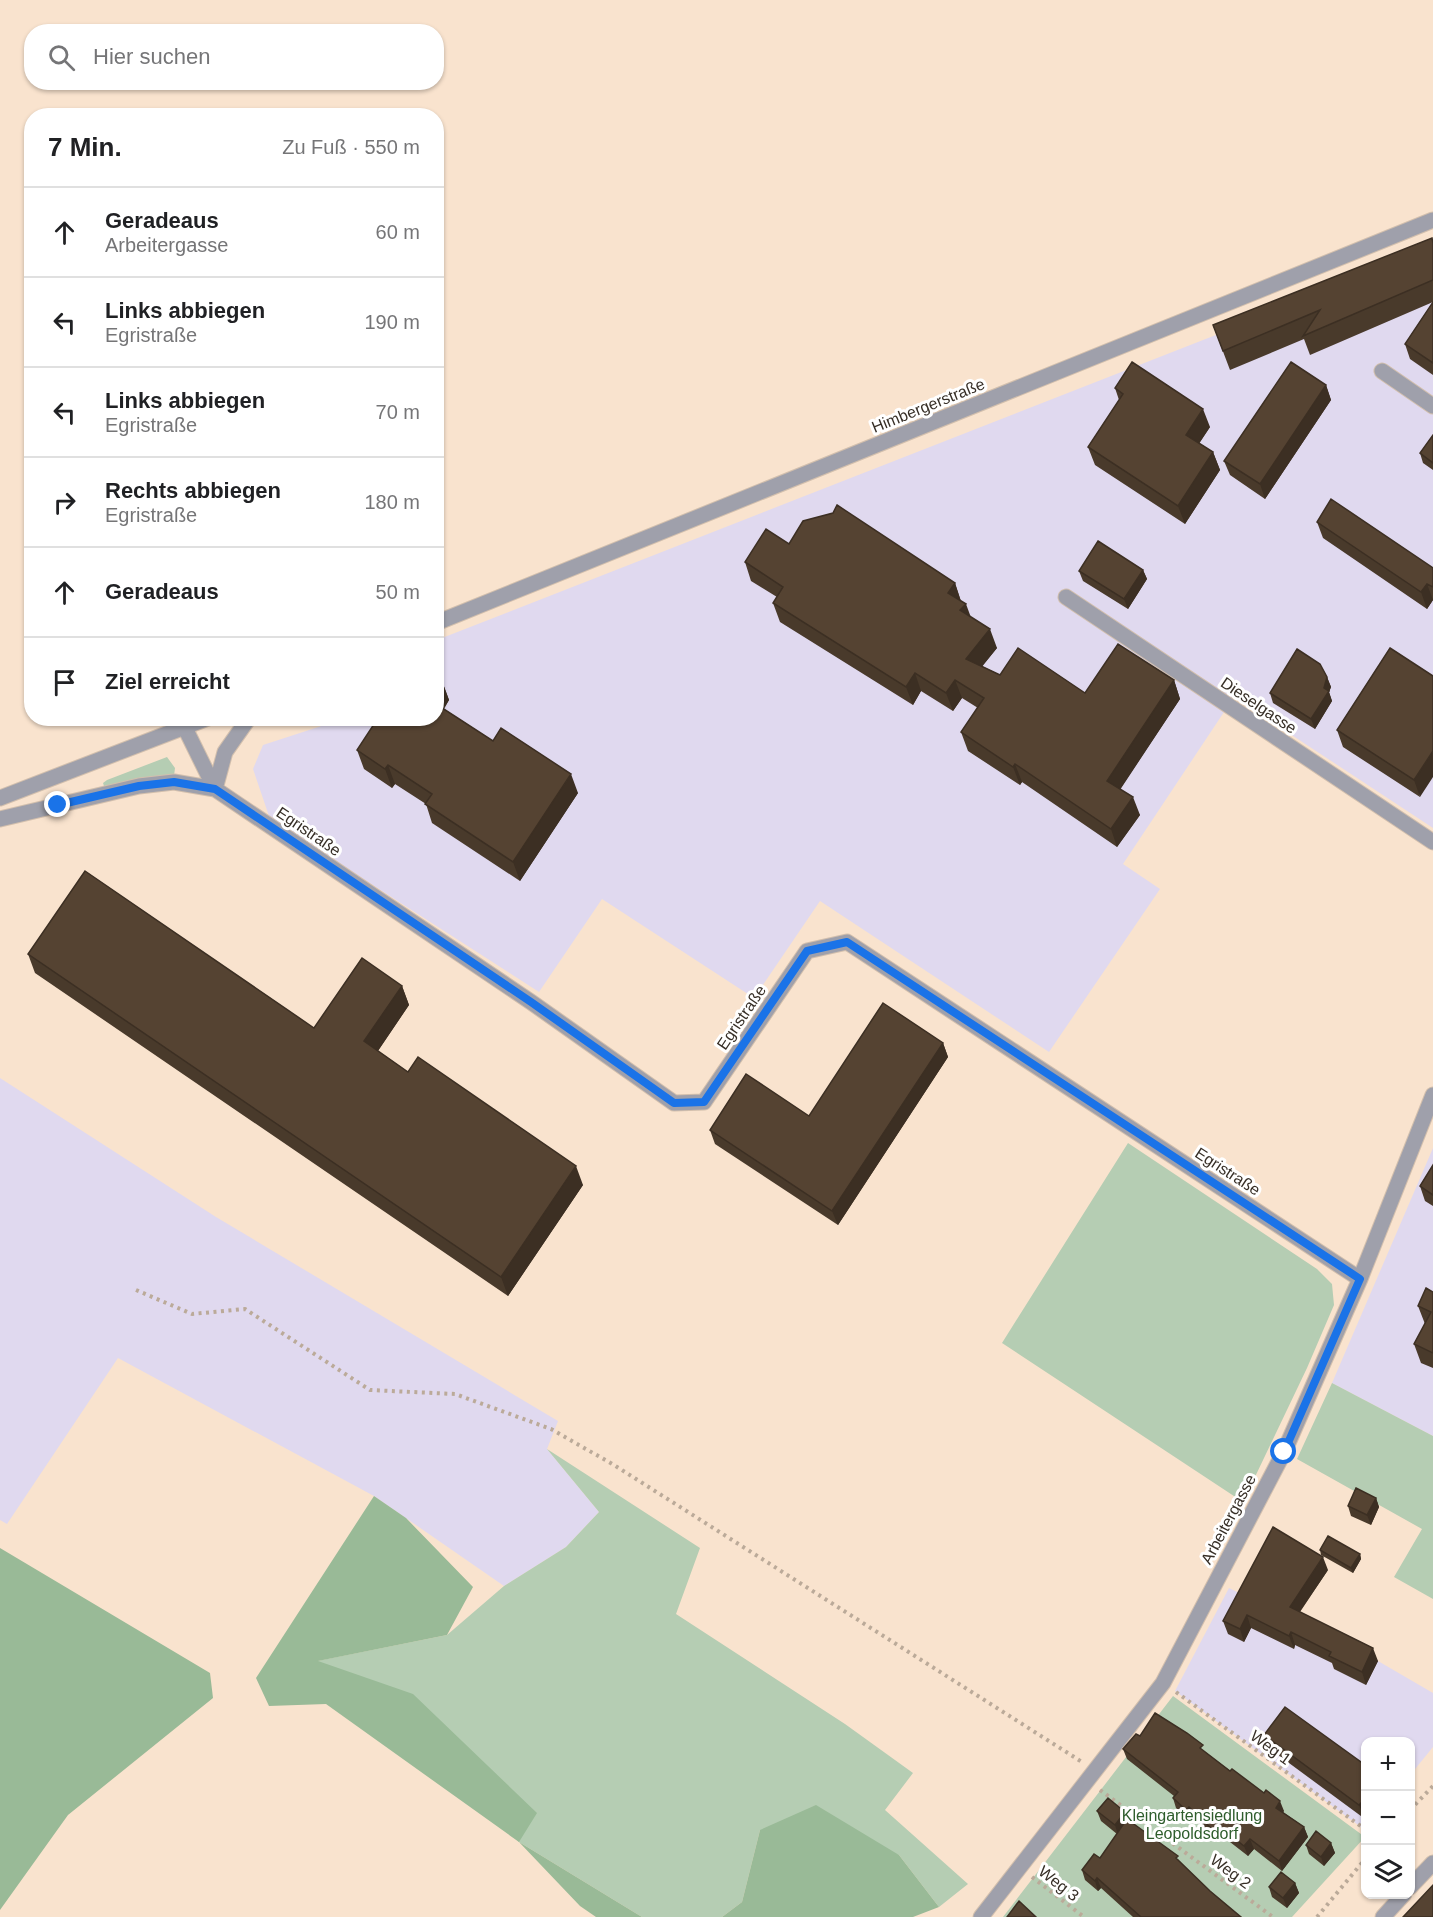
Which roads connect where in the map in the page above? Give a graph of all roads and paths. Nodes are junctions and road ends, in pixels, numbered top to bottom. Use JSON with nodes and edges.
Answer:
{"nodes":[{"id":1,"x":1433,"y":220,"type":"edge"},
{"id":2,"x":1382,"y":371,"type":"dead end"},
{"id":3,"x":1433,"y":406,"type":"edge"},
{"id":4,"x":1066,"y":597,"type":"dead end"},
{"id":5,"x":444,"y":620,"type":"edge"},
{"id":6,"x":190,"y":726,"type":"edge"},
{"id":7,"x":243,"y":726,"type":"edge"},
{"id":8,"x":185,"y":728,"type":"junction"},
{"id":9,"x":215,"y":789,"type":"junction"},
{"id":10,"x":0,"y":798,"type":"edge"},
{"id":11,"x":0,"y":819,"type":"edge"},
{"id":12,"x":1433,"y":842,"type":"edge"},
{"id":13,"x":1433,"y":1095,"type":"edge"},
{"id":14,"x":1360,"y":1279,"type":"junction"},
{"id":15,"x":136,"y":1290,"type":"dead end"},
{"id":16,"x":1163,"y":1683,"type":"junction"},
{"id":17,"x":1091,"y":1776,"type":"junction"},
{"id":18,"x":1433,"y":1786,"type":"edge"},
{"id":19,"x":1415,"y":1805,"type":"edge"},
{"id":20,"x":1361,"y":1827,"type":"edge"},
{"id":21,"x":1361,"y":1863,"type":"edge"},
{"id":22,"x":1433,"y":1863,"type":"edge"},
{"id":23,"x":1020,"y":1867,"type":"junction"},
{"id":24,"x":1415,"y":1882,"type":"edge"},
{"id":25,"x":1399,"y":1899,"type":"edge"},
{"id":26,"x":981,"y":1917,"type":"edge"},
{"id":27,"x":1084,"y":1917,"type":"edge"},
{"id":28,"x":1273,"y":1917,"type":"edge"},
{"id":29,"x":1317,"y":1917,"type":"edge"},
{"id":30,"x":1383,"y":1917,"type":"edge"}],
"edges":[{"from":1,"to":5,"type":"street","name":"Himbergerstraße"},
{"from":2,"to":3,"type":"street"},
{"from":4,"to":12,"type":"street","name":"Dieselgasse"},
{"from":6,"to":8,"type":"street"},
{"from":7,"to":9,"type":"street"},
{"from":8,"to":9,"type":"street","name":"Egristraße"},
{"from":8,"to":10,"type":"street"},
{"from":9,"to":11,"type":"street"},
{"from":9,"to":14,"type":"street","name":"Egristraße"},
{"from":13,"to":14,"type":"street","name":"Arbeitergasse"},
{"from":14,"to":16,"type":"street","name":"Arbeitergasse"},
{"from":15,"to":17,"type":"path","name":"Weg 2"},
{"from":16,"to":17,"type":"street","name":"Arbeitergasse"},
{"from":16,"to":20,"type":"path","name":"Weg 1"},
{"from":17,"to":23,"type":"street","name":"Arbeitergasse"},
{"from":17,"to":28,"type":"path","name":"Weg 2"},
{"from":18,"to":19,"type":"path"},
{"from":21,"to":29,"type":"path"},
{"from":22,"to":24,"type":"street"},
{"from":23,"to":26,"type":"street","name":"Arbeitergasse"},
{"from":23,"to":27,"type":"path","name":"Weg 3"},
{"from":25,"to":30,"type":"street"}]}
